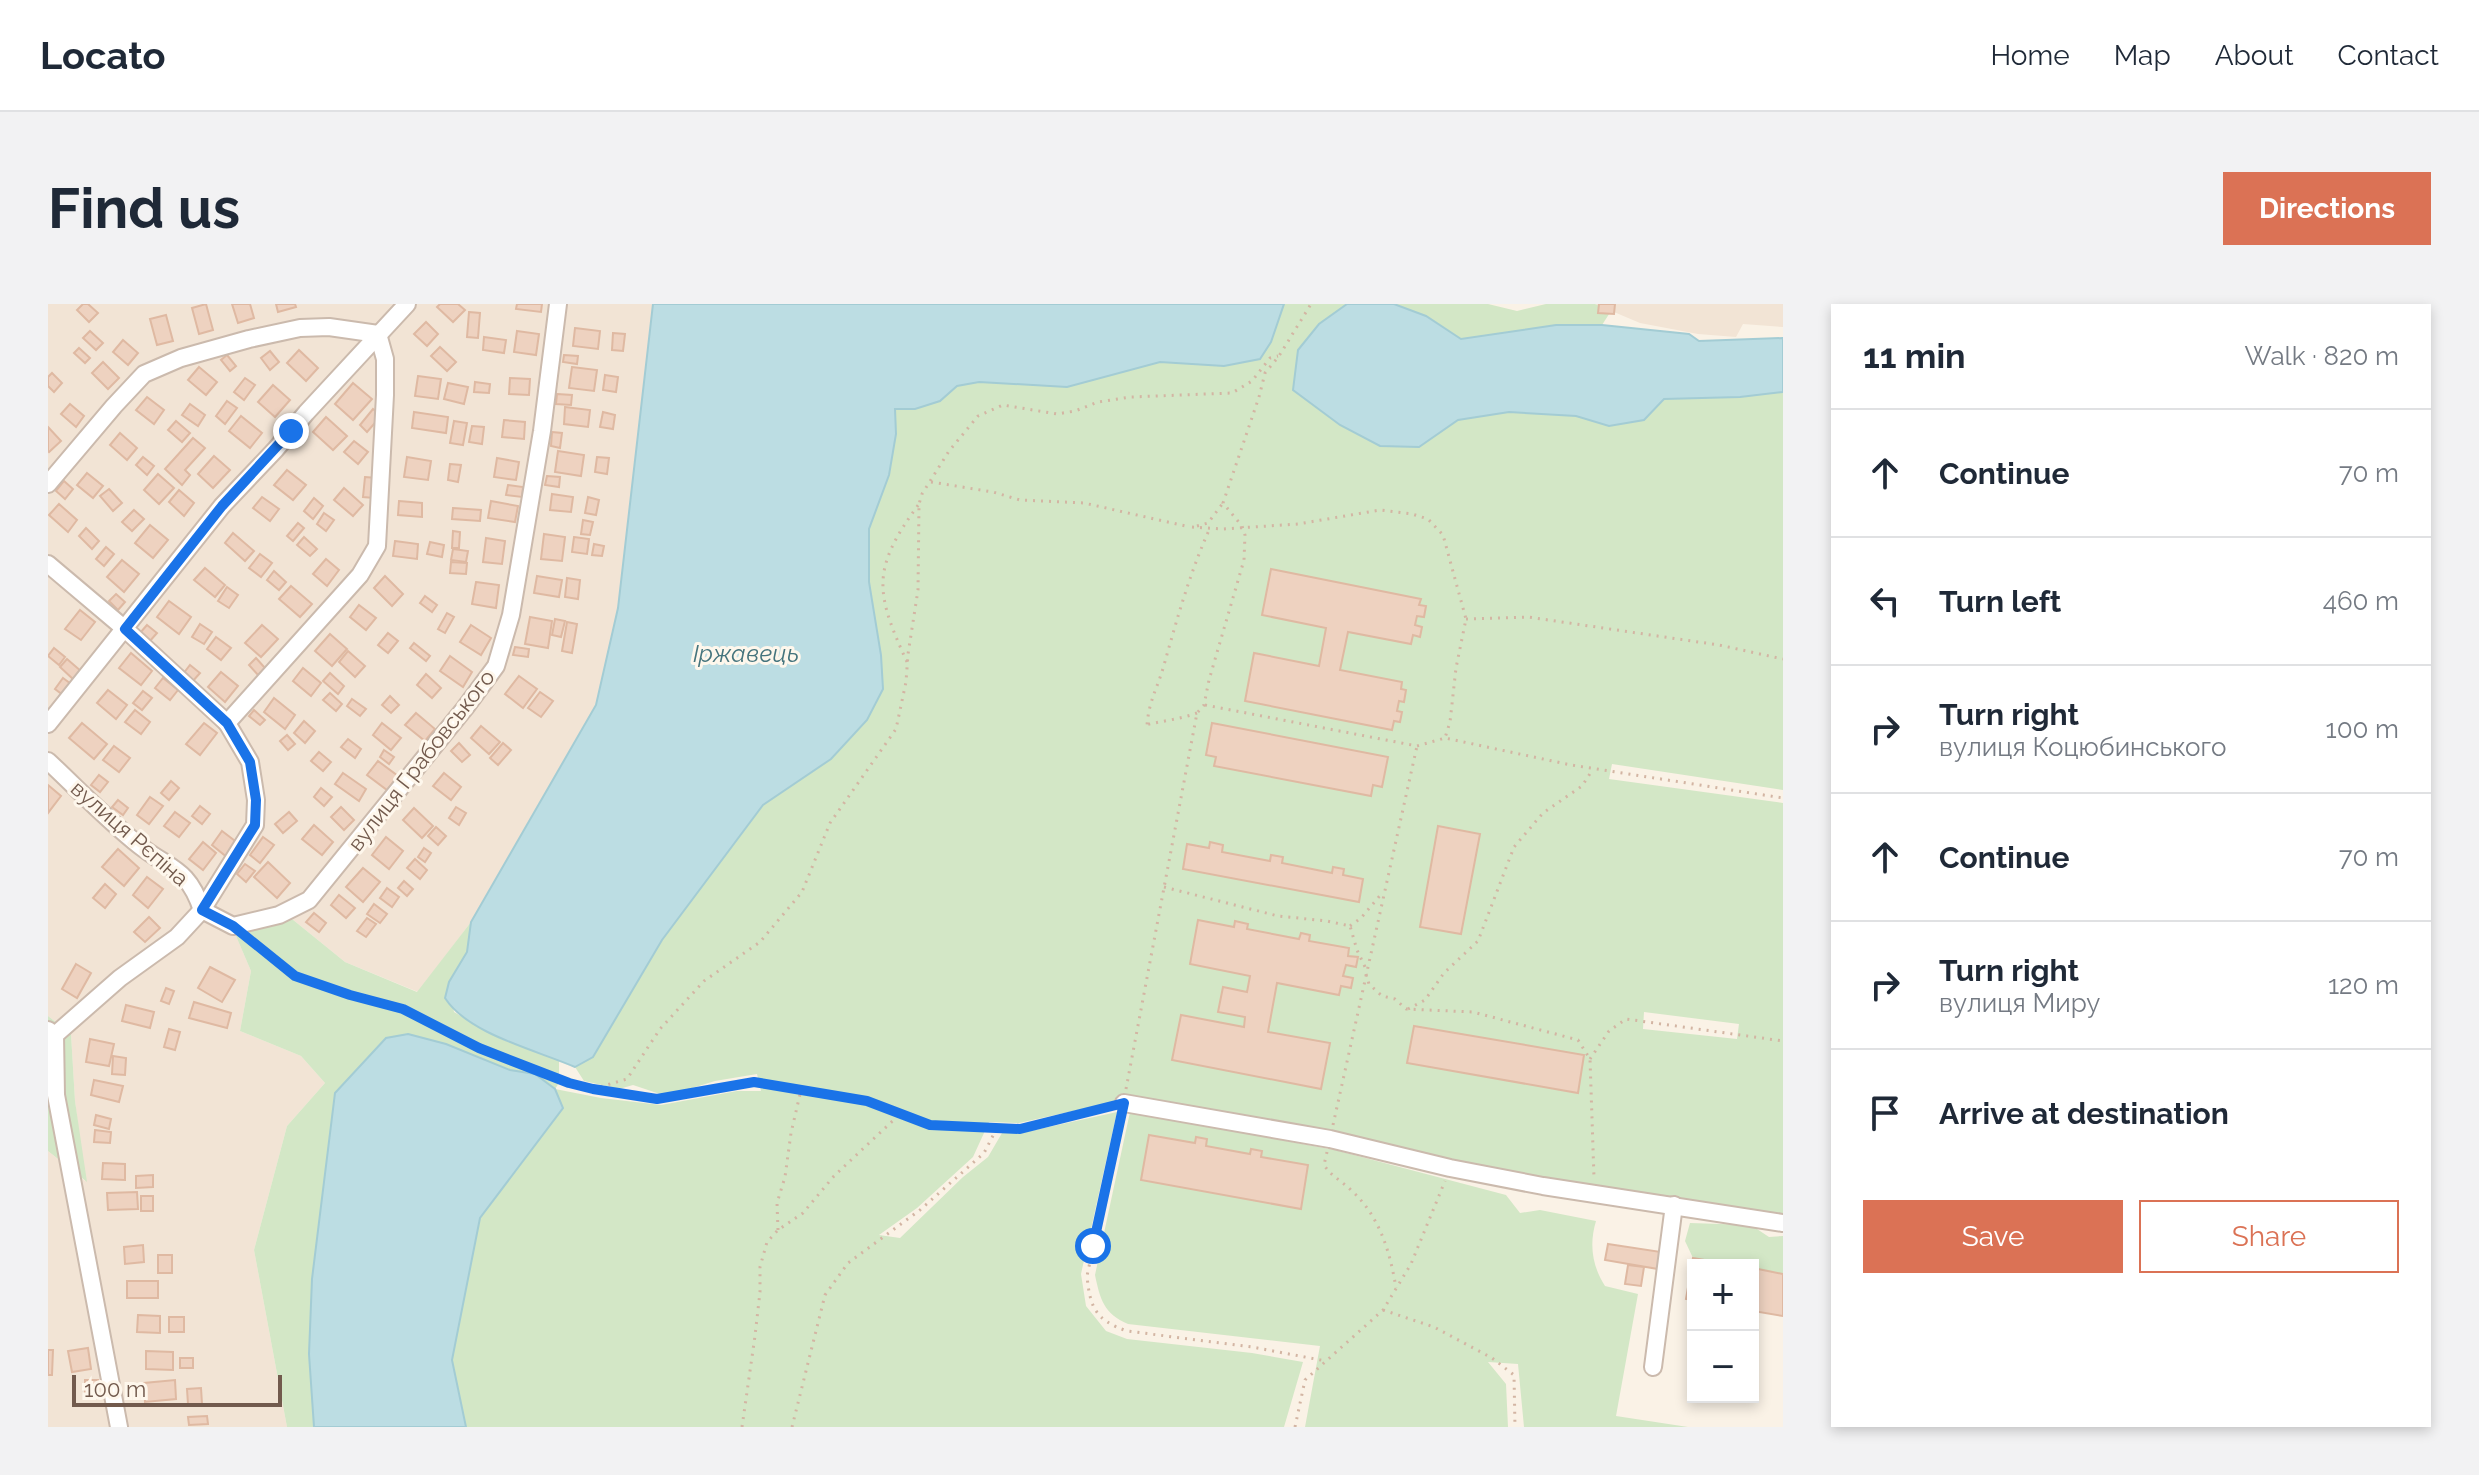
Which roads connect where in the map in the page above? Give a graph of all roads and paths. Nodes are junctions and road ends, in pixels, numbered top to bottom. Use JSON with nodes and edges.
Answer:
{"nodes":[{"id":1,"x":407,"y":304,"type":"edge"},
{"id":2,"x":558,"y":304,"type":"edge"},
{"id":3,"x":1311,"y":304,"type":"edge"},
{"id":4,"x":378,"y":334,"type":"junction"},
{"id":5,"x":1279,"y":356,"type":"junction"},
{"id":6,"x":929,"y":482,"type":"junction"},
{"id":7,"x":48,"y":484,"type":"edge"},
{"id":8,"x":1223,"y":503,"type":"junction"},
{"id":9,"x":919,"y":504,"type":"junction"},
{"id":10,"x":1242,"y":526,"type":"junction"},
{"id":11,"x":1192,"y":527,"type":"junction"},
{"id":12,"x":1210,"y":528,"type":"junction"},
{"id":13,"x":48,"y":564,"type":"edge"},
{"id":14,"x":1466,"y":619,"type":"junction"},
{"id":15,"x":125,"y":629,"type":"junction"},
{"id":16,"x":1783,"y":659,"type":"edge"},
{"id":17,"x":908,"y":663,"type":"junction"},
{"id":18,"x":1204,"y":705,"type":"junction"},
{"id":19,"x":1197,"y":713,"type":"junction"},
{"id":20,"x":227,"y":723,"type":"junction"},
{"id":21,"x":48,"y":724,"type":"edge"},
{"id":22,"x":1445,"y":738,"type":"junction"},
{"id":23,"x":1417,"y":746,"type":"junction"},
{"id":24,"x":48,"y":761,"type":"edge"},
{"id":25,"x":1593,"y":769,"type":"junction"},
{"id":26,"x":1783,"y":798,"type":"edge"},
{"id":27,"x":1164,"y":887,"type":"junction"},
{"id":28,"x":1385,"y":890,"type":"junction"},
{"id":29,"x":202,"y":910,"type":"junction"},
{"id":30,"x":233,"y":926,"type":"junction"},
{"id":31,"x":1350,"y":926,"type":"junction"},
{"id":32,"x":1366,"y":972,"type":"junction"},
{"id":33,"x":1406,"y":1009,"type":"junction"},
{"id":34,"x":52,"y":1033,"type":"edge"},
{"id":35,"x":1783,"y":1041,"type":"edge"},
{"id":36,"x":1590,"y":1059,"type":"junction"},
{"id":37,"x":593,"y":1089,"type":"junction"},
{"id":38,"x":801,"y":1090,"type":"junction"},
{"id":39,"x":1124,"y":1103,"type":"junction"},
{"id":40,"x":900,"y":1114,"type":"junction"},
{"id":41,"x":997,"y":1128,"type":"junction"},
{"id":42,"x":1330,"y":1139,"type":"junction"},
{"id":43,"x":48,"y":1140,"type":"edge"},
{"id":44,"x":66,"y":1156,"type":"junction"},
{"id":45,"x":1450,"y":1168,"type":"junction"},
{"id":46,"x":1594,"y":1193,"type":"junction"},
{"id":47,"x":1674,"y":1205,"type":"junction"},
{"id":48,"x":1783,"y":1223,"type":"edge"},
{"id":49,"x":778,"y":1230,"type":"junction"},
{"id":50,"x":1396,"y":1288,"type":"junction"},
{"id":51,"x":1383,"y":1310,"type":"junction"},
{"id":52,"x":1326,"y":1361,"type":"junction"},
{"id":53,"x":1653,"y":1367,"type":"dead end"},
{"id":54,"x":119,"y":1427,"type":"edge"},
{"id":55,"x":742,"y":1427,"type":"edge"},
{"id":56,"x":792,"y":1427,"type":"edge"},
{"id":57,"x":1295,"y":1427,"type":"edge"},
{"id":58,"x":1515,"y":1427,"type":"edge"}],
"edges":[{"from":1,"to":4,"type":"street"},
{"from":2,"to":30,"type":"street","name":"вулиця Грабовського"},
{"from":3,"to":5,"type":"path"},
{"from":4,"to":7,"type":"street"},
{"from":4,"to":15,"type":"street"},
{"from":4,"to":20,"type":"street"},
{"from":5,"to":6,"type":"path"},
{"from":5,"to":8,"type":"path"},
{"from":6,"to":9,"type":"path"},
{"from":6,"to":11,"type":"path"},
{"from":8,"to":10,"type":"path"},
{"from":8,"to":11,"type":"path"},
{"from":9,"to":17,"type":"path"},
{"from":9,"to":17,"type":"path"},
{"from":10,"to":12,"type":"path"},
{"from":10,"to":14,"type":"path"},
{"from":10,"to":18,"type":"path"},
{"from":11,"to":12,"type":"path"},
{"from":12,"to":19,"type":"path"},
{"from":13,"to":15,"type":"street"},
{"from":14,"to":16,"type":"path"},
{"from":14,"to":22,"type":"path"},
{"from":15,"to":20,"type":"street"},
{"from":15,"to":21,"type":"street"},
{"from":17,"to":37,"type":"path"},
{"from":18,"to":19,"type":"path"},
{"from":18,"to":23,"type":"path"},
{"from":19,"to":27,"type":"path"},
{"from":20,"to":29,"type":"street"},
{"from":22,"to":23,"type":"path"},
{"from":22,"to":25,"type":"path"},
{"from":23,"to":28,"type":"path"},
{"from":24,"to":29,"type":"street","name":"вулиця Рєпіна"},
{"from":25,"to":26,"type":"path"},
{"from":25,"to":33,"type":"path"},
{"from":27,"to":31,"type":"path"},
{"from":27,"to":39,"type":"path"},
{"from":28,"to":31,"type":"path"},
{"from":28,"to":32,"type":"path"},
{"from":29,"to":30,"type":"street"},
{"from":29,"to":34,"type":"street"},
{"from":30,"to":37,"type":"path"},
{"from":31,"to":32,"type":"path"},
{"from":32,"to":33,"type":"path"},
{"from":32,"to":42,"type":"path"},
{"from":33,"to":36,"type":"path"},
{"from":34,"to":44,"type":"street"},
{"from":35,"to":36,"type":"path"},
{"from":36,"to":46,"type":"path"},
{"from":37,"to":38,"type":"path"},
{"from":38,"to":40,"type":"path"},
{"from":38,"to":49,"type":"path"},
{"from":39,"to":41,"type":"path"},
{"from":39,"to":42,"type":"street"},
{"from":39,"to":52,"type":"path"},
{"from":40,"to":41,"type":"path"},
{"from":40,"to":49,"type":"path"},
{"from":41,"to":56,"type":"path"},
{"from":42,"to":45,"type":"street"},
{"from":42,"to":50,"type":"path"},
{"from":43,"to":44,"type":"street"},
{"from":44,"to":54,"type":"street"},
{"from":45,"to":46,"type":"street"},
{"from":45,"to":50,"type":"path"},
{"from":46,"to":47,"type":"street"},
{"from":47,"to":48,"type":"street"},
{"from":47,"to":53,"type":"street"},
{"from":49,"to":55,"type":"path"},
{"from":50,"to":51,"type":"path"},
{"from":51,"to":52,"type":"path"},
{"from":51,"to":58,"type":"path"},
{"from":52,"to":57,"type":"path"}]}
